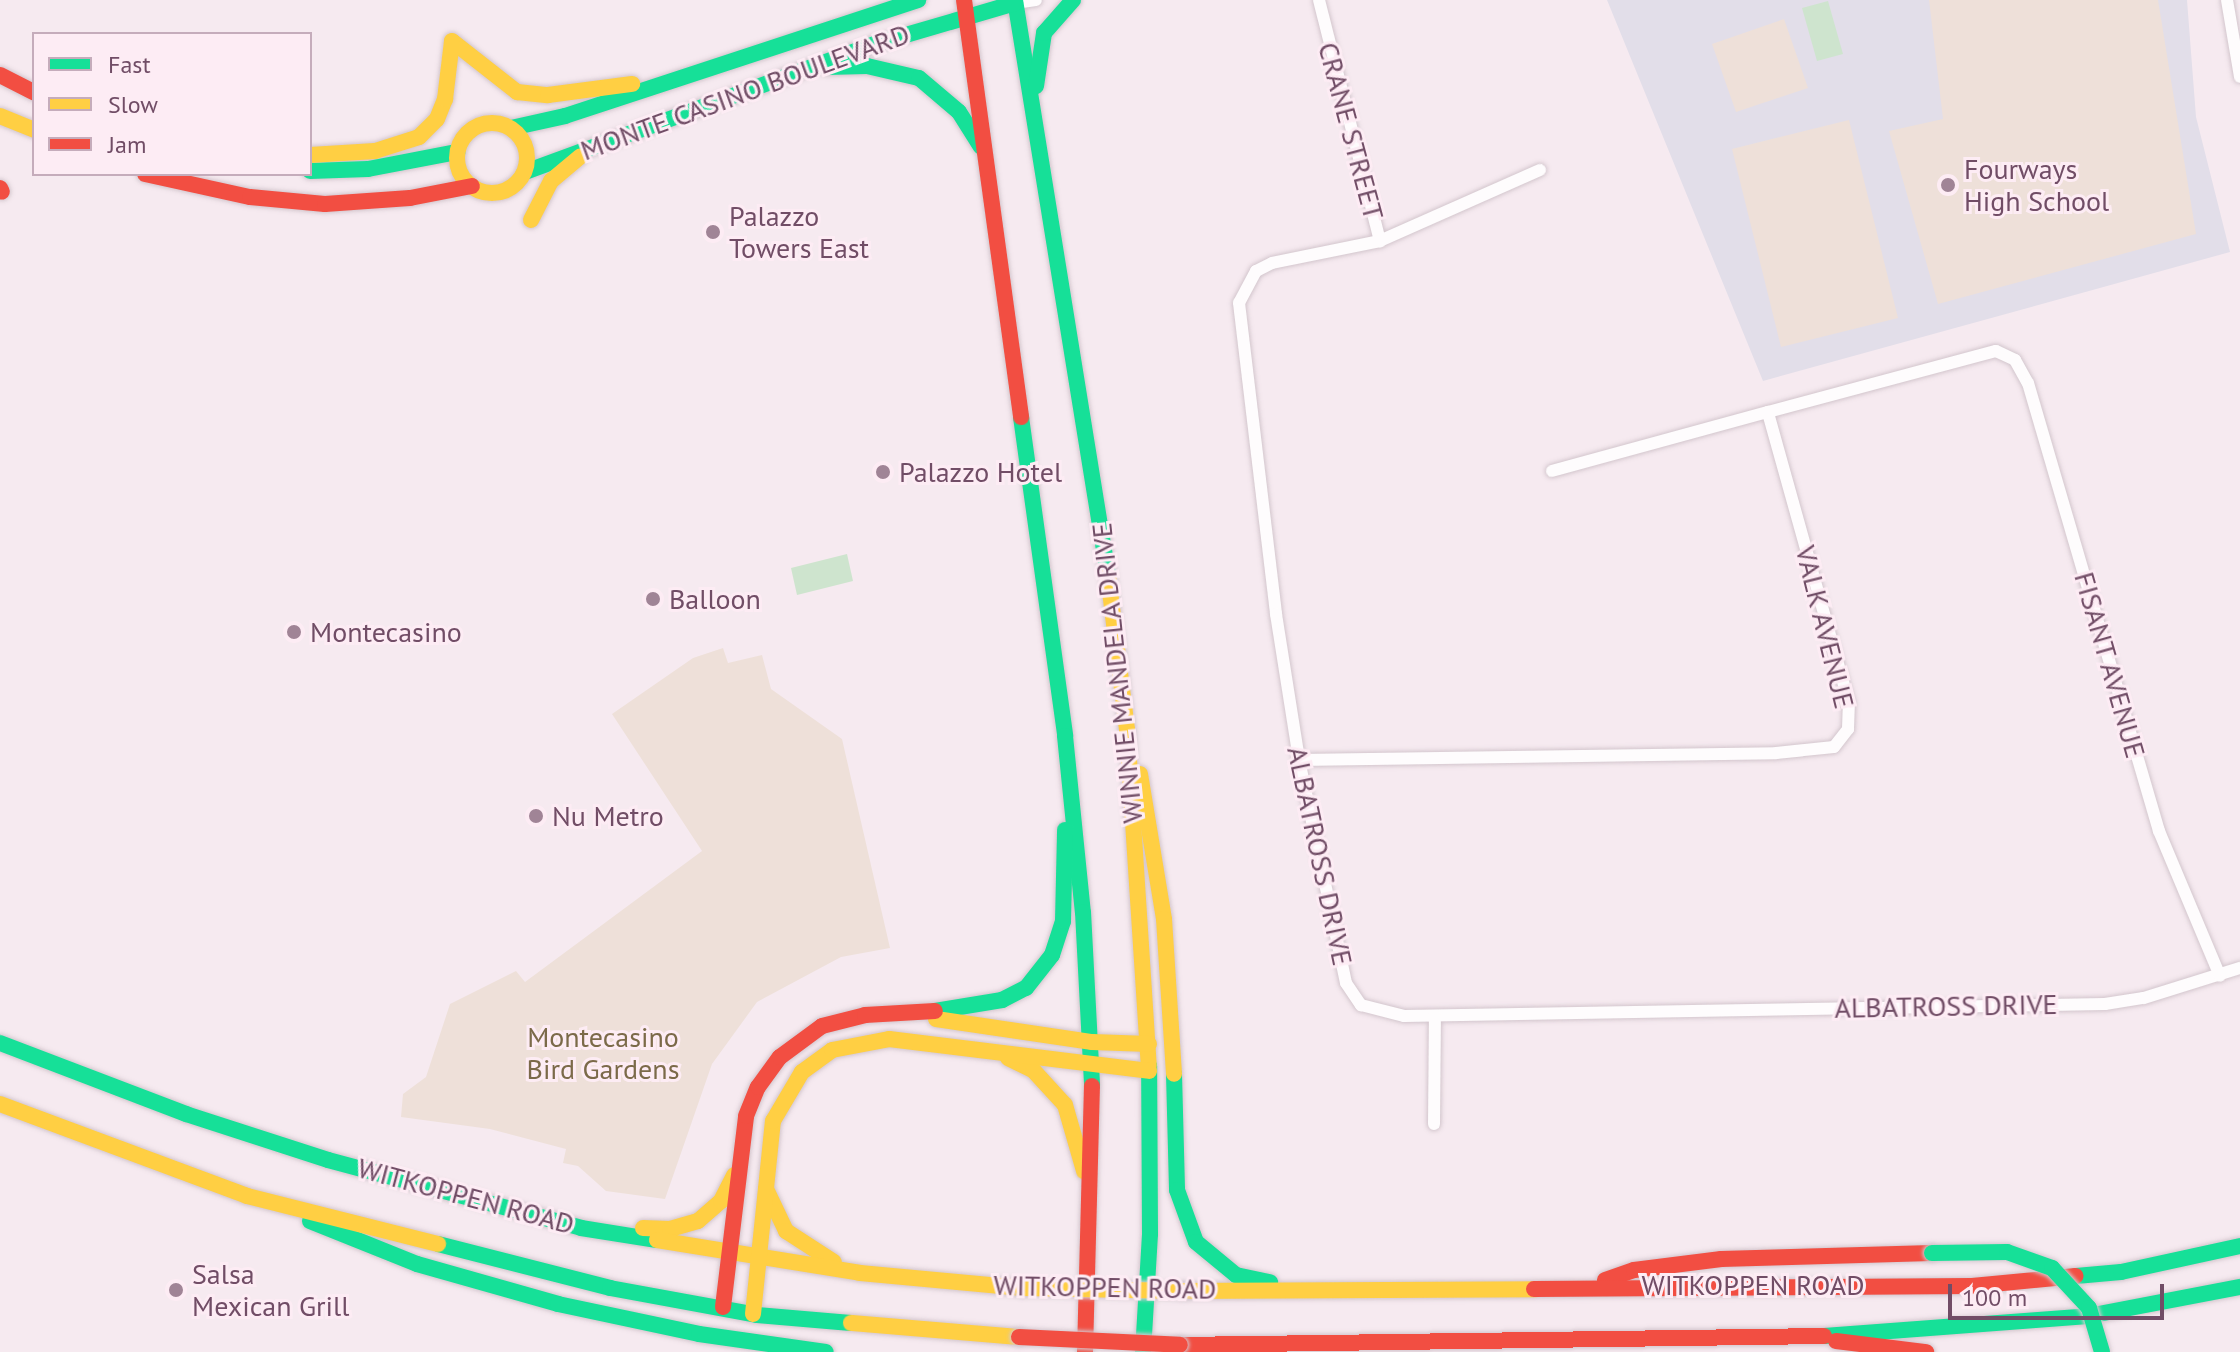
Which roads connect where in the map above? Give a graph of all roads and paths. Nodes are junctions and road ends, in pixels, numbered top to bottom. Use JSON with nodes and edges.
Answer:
{"nodes":[{"id":1,"x":884,"y":0,"type":"edge"},
{"id":2,"x":918,"y":0,"type":"edge"},
{"id":3,"x":1036,"y":0,"type":"edge"},
{"id":4,"x":1073,"y":0,"type":"edge"},
{"id":5,"x":1316,"y":0,"type":"edge"},
{"id":6,"x":2227,"y":0,"type":"edge"},
{"id":7,"x":1015,"y":2,"type":"edge"},
{"id":8,"x":965,"y":8,"type":"edge"},
{"id":9,"x":830,"y":27,"type":"junction"},
{"id":10,"x":813,"y":68,"type":"junction"},
{"id":11,"x":0,"y":75,"type":"edge"},
{"id":12,"x":2240,"y":77,"type":"edge"},
{"id":13,"x":675,"y":79,"type":"junction"},
{"id":14,"x":32,"y":91,"type":"edge"},
{"id":15,"x":0,"y":116,"type":"edge"},
{"id":16,"x":1035,"y":123,"type":"junction"},
{"id":17,"x":511,"y":128,"type":"junction"},
{"id":18,"x":32,"y":129,"type":"edge"},
{"id":19,"x":610,"y":140,"type":"junction"},
{"id":20,"x":457,"y":152,"type":"junction"},
{"id":21,"x":312,"y":155,"type":"edge"},
{"id":22,"x":987,"y":158,"type":"junction"},
{"id":23,"x":1540,"y":170,"type":"dead end"},
{"id":24,"x":312,"y":171,"type":"edge"},
{"id":25,"x":525,"y":172,"type":"junction"},
{"id":26,"x":154,"y":176,"type":"edge"},
{"id":27,"x":472,"y":186,"type":"junction"},
{"id":28,"x":531,"y":220,"type":"dead end"},
{"id":29,"x":1380,"y":241,"type":"junction"},
{"id":30,"x":1768,"y":412,"type":"junction"},
{"id":31,"x":1552,"y":471,"type":"dead end"},
{"id":32,"x":1127,"y":729,"type":"junction"},
{"id":33,"x":1065,"y":736,"type":"junction"},
{"id":34,"x":1299,"y":760,"type":"junction"},
{"id":35,"x":2240,"y":968,"type":"edge"},
{"id":36,"x":2220,"y":976,"type":"junction"},
{"id":37,"x":906,"y":1014,"type":"junction"},
{"id":38,"x":1435,"y":1016,"type":"junction"},
{"id":39,"x":1092,"y":1042,"type":"junction"},
{"id":40,"x":0,"y":1043,"type":"edge"},
{"id":41,"x":1149,"y":1044,"type":"junction"},
{"id":42,"x":992,"y":1050,"type":"junction"},
{"id":43,"x":1093,"y":1067,"type":"junction"},
{"id":44,"x":1149,"y":1071,"type":"junction"},
{"id":45,"x":0,"y":1104,"type":"edge"},
{"id":46,"x":1434,"y":1124,"type":"dead end"},
{"id":47,"x":739,"y":1166,"type":"junction"},
{"id":48,"x":763,"y":1180,"type":"junction"},
{"id":49,"x":247,"y":1196,"type":"junction"},
{"id":50,"x":1090,"y":1201,"type":"junction"},
{"id":51,"x":581,"y":1228,"type":"junction"},
{"id":52,"x":2240,"y":1246,"type":"edge"},
{"id":53,"x":732,"y":1249,"type":"junction"},
{"id":54,"x":757,"y":1254,"type":"junction"},
{"id":55,"x":860,"y":1273,"type":"junction"},
{"id":56,"x":1592,"y":1285,"type":"junction"},
{"id":57,"x":2240,"y":1287,"type":"edge"},
{"id":58,"x":1343,"y":1289,"type":"junction"},
{"id":59,"x":2240,"y":1295,"type":"edge"},
{"id":60,"x":2185,"y":1300,"type":"junction"},
{"id":61,"x":723,"y":1307,"type":"junction"},
{"id":62,"x":753,"y":1314,"type":"junction"},
{"id":63,"x":1817,"y":1337,"type":"junction"},
{"id":64,"x":1771,"y":1339,"type":"junction"},
{"id":65,"x":826,"y":1352,"type":"edge"},
{"id":66,"x":1085,"y":1352,"type":"edge"},
{"id":67,"x":1143,"y":1352,"type":"edge"},
{"id":68,"x":1710,"y":1352,"type":"edge"},
{"id":69,"x":1926,"y":1352,"type":"edge"},
{"id":70,"x":2102,"y":1352,"type":"edge"}],
"edges":[{"from":1,"to":9,"type":"main road"},
{"from":2,"to":9,"type":"main road","name":"MONTE CASINO BOULEVARD"},
{"from":3,"to":7,"type":"street"},
{"from":4,"to":16,"type":"main road"},
{"from":5,"to":29,"type":"street","name":"CRANE STREET"},
{"from":6,"to":12,"type":"street"},
{"from":7,"to":8,"type":"main road","name":"MONTE CASINO BOULEVARD"},
{"from":7,"to":16,"type":"main road","name":"WINNIE MANDELA DRIVE"},
{"from":8,"to":10,"type":"main road","name":"MONTE CASINO BOULEVARD"},
{"from":8,"to":22,"type":"main road","name":"WINNIE MANDELA DRIVE"},
{"from":9,"to":13,"type":"main road","name":"MONTE CASINO BOULEVARD"},
{"from":10,"to":19,"type":"main road","name":"MONTE CASINO BOULEVARD"},
{"from":10,"to":22,"type":"main road"},
{"from":11,"to":14,"type":"main road"},
{"from":13,"to":17,"type":"main road","name":"MONTE CASINO BOULEVARD"},
{"from":13,"to":21,"type":"main road"},
{"from":15,"to":18,"type":"main road"},
{"from":16,"to":32,"type":"main road","name":"WINNIE MANDELA DRIVE"},
{"from":17,"to":20,"type":"main road"},
{"from":17,"to":25,"type":"main road"},
{"from":19,"to":25,"type":"main road","name":"MONTE CASINO BOULEVARD"},
{"from":19,"to":28,"type":"main road"},
{"from":20,"to":24,"type":"main road"},
{"from":20,"to":27,"type":"main road"},
{"from":22,"to":33,"type":"main road","name":"WINNIE MANDELA DRIVE"},
{"from":23,"to":29,"type":"street","name":"ALBATROSS DRIVE"},
{"from":25,"to":27,"type":"main road"},
{"from":26,"to":27,"type":"main road"},
{"from":29,"to":34,"type":"street","name":"ALBATROSS DRIVE"},
{"from":30,"to":31,"type":"street"},
{"from":30,"to":34,"type":"street","name":"VALK AVENUE"},
{"from":30,"to":36,"type":"street","name":"FISANT AVENUE"},
{"from":32,"to":41,"type":"main road","name":"WINNIE MANDELA DRIVE"},
{"from":32,"to":58,"type":"main road"},
{"from":33,"to":37,"type":"main road"},
{"from":33,"to":39,"type":"main road","name":"WINNIE MANDELA DRIVE"},
{"from":34,"to":38,"type":"street","name":"ALBATROSS DRIVE"},
{"from":35,"to":36,"type":"street","name":"ALBATROSS DRIVE"},
{"from":36,"to":38,"type":"street","name":"ALBATROSS DRIVE"},
{"from":37,"to":39,"type":"main road"},
{"from":37,"to":47,"type":"main road"},
{"from":38,"to":46,"type":"street"},
{"from":39,"to":41,"type":"main road"},
{"from":39,"to":43,"type":"main road","name":"WINNIE MANDELA DRIVE"},
{"from":40,"to":51,"type":"main road","name":"WITKOPPEN ROAD"},
{"from":41,"to":44,"type":"main road","name":"WINNIE MANDELA DRIVE"},
{"from":42,"to":43,"type":"main road"},
{"from":42,"to":48,"type":"main road"},
{"from":42,"to":50,"type":"main road"},
{"from":43,"to":44,"type":"main road"},
{"from":43,"to":50,"type":"main road","name":"WINNIE MANDELA DRIVE"},
{"from":44,"to":67,"type":"main road","name":"WINNIE MANDELA DRIVE"},
{"from":45,"to":49,"type":"main road","name":"WITKOPPEN ROAD"},
{"from":47,"to":51,"type":"main road"},
{"from":47,"to":53,"type":"main road"},
{"from":48,"to":54,"type":"main road"},
{"from":48,"to":55,"type":"main road"},
{"from":49,"to":61,"type":"main road","name":"WITKOPPEN ROAD"},
{"from":49,"to":65,"type":"main road"},
{"from":50,"to":66,"type":"main road","name":"WINNIE MANDELA DRIVE"},
{"from":51,"to":53,"type":"main road","name":"WITKOPPEN ROAD"},
{"from":52,"to":56,"type":"main road","name":"WITKOPPEN ROAD"},
{"from":53,"to":54,"type":"main road","name":"WITKOPPEN ROAD"},
{"from":53,"to":61,"type":"main road"},
{"from":54,"to":55,"type":"main road","name":"WITKOPPEN ROAD"},
{"from":54,"to":62,"type":"main road"},
{"from":55,"to":58,"type":"main road","name":"WITKOPPEN ROAD","bridge":true},
{"from":56,"to":58,"type":"main road","name":"WITKOPPEN ROAD"},
{"from":56,"to":70,"type":"main road","bridge":true},
{"from":57,"to":60,"type":"main road","name":"WITKOPPEN ROAD"},
{"from":59,"to":60,"type":"main road"},
{"from":60,"to":63,"type":"main road","name":"WITKOPPEN ROAD"},
{"from":61,"to":62,"type":"main road","name":"WITKOPPEN ROAD"},
{"from":62,"to":64,"type":"main road","name":"WITKOPPEN ROAD","bridge":true},
{"from":63,"to":64,"type":"main road","name":"WITKOPPEN ROAD"},
{"from":63,"to":69,"type":"main road"},
{"from":64,"to":68,"type":"main road"}]}
